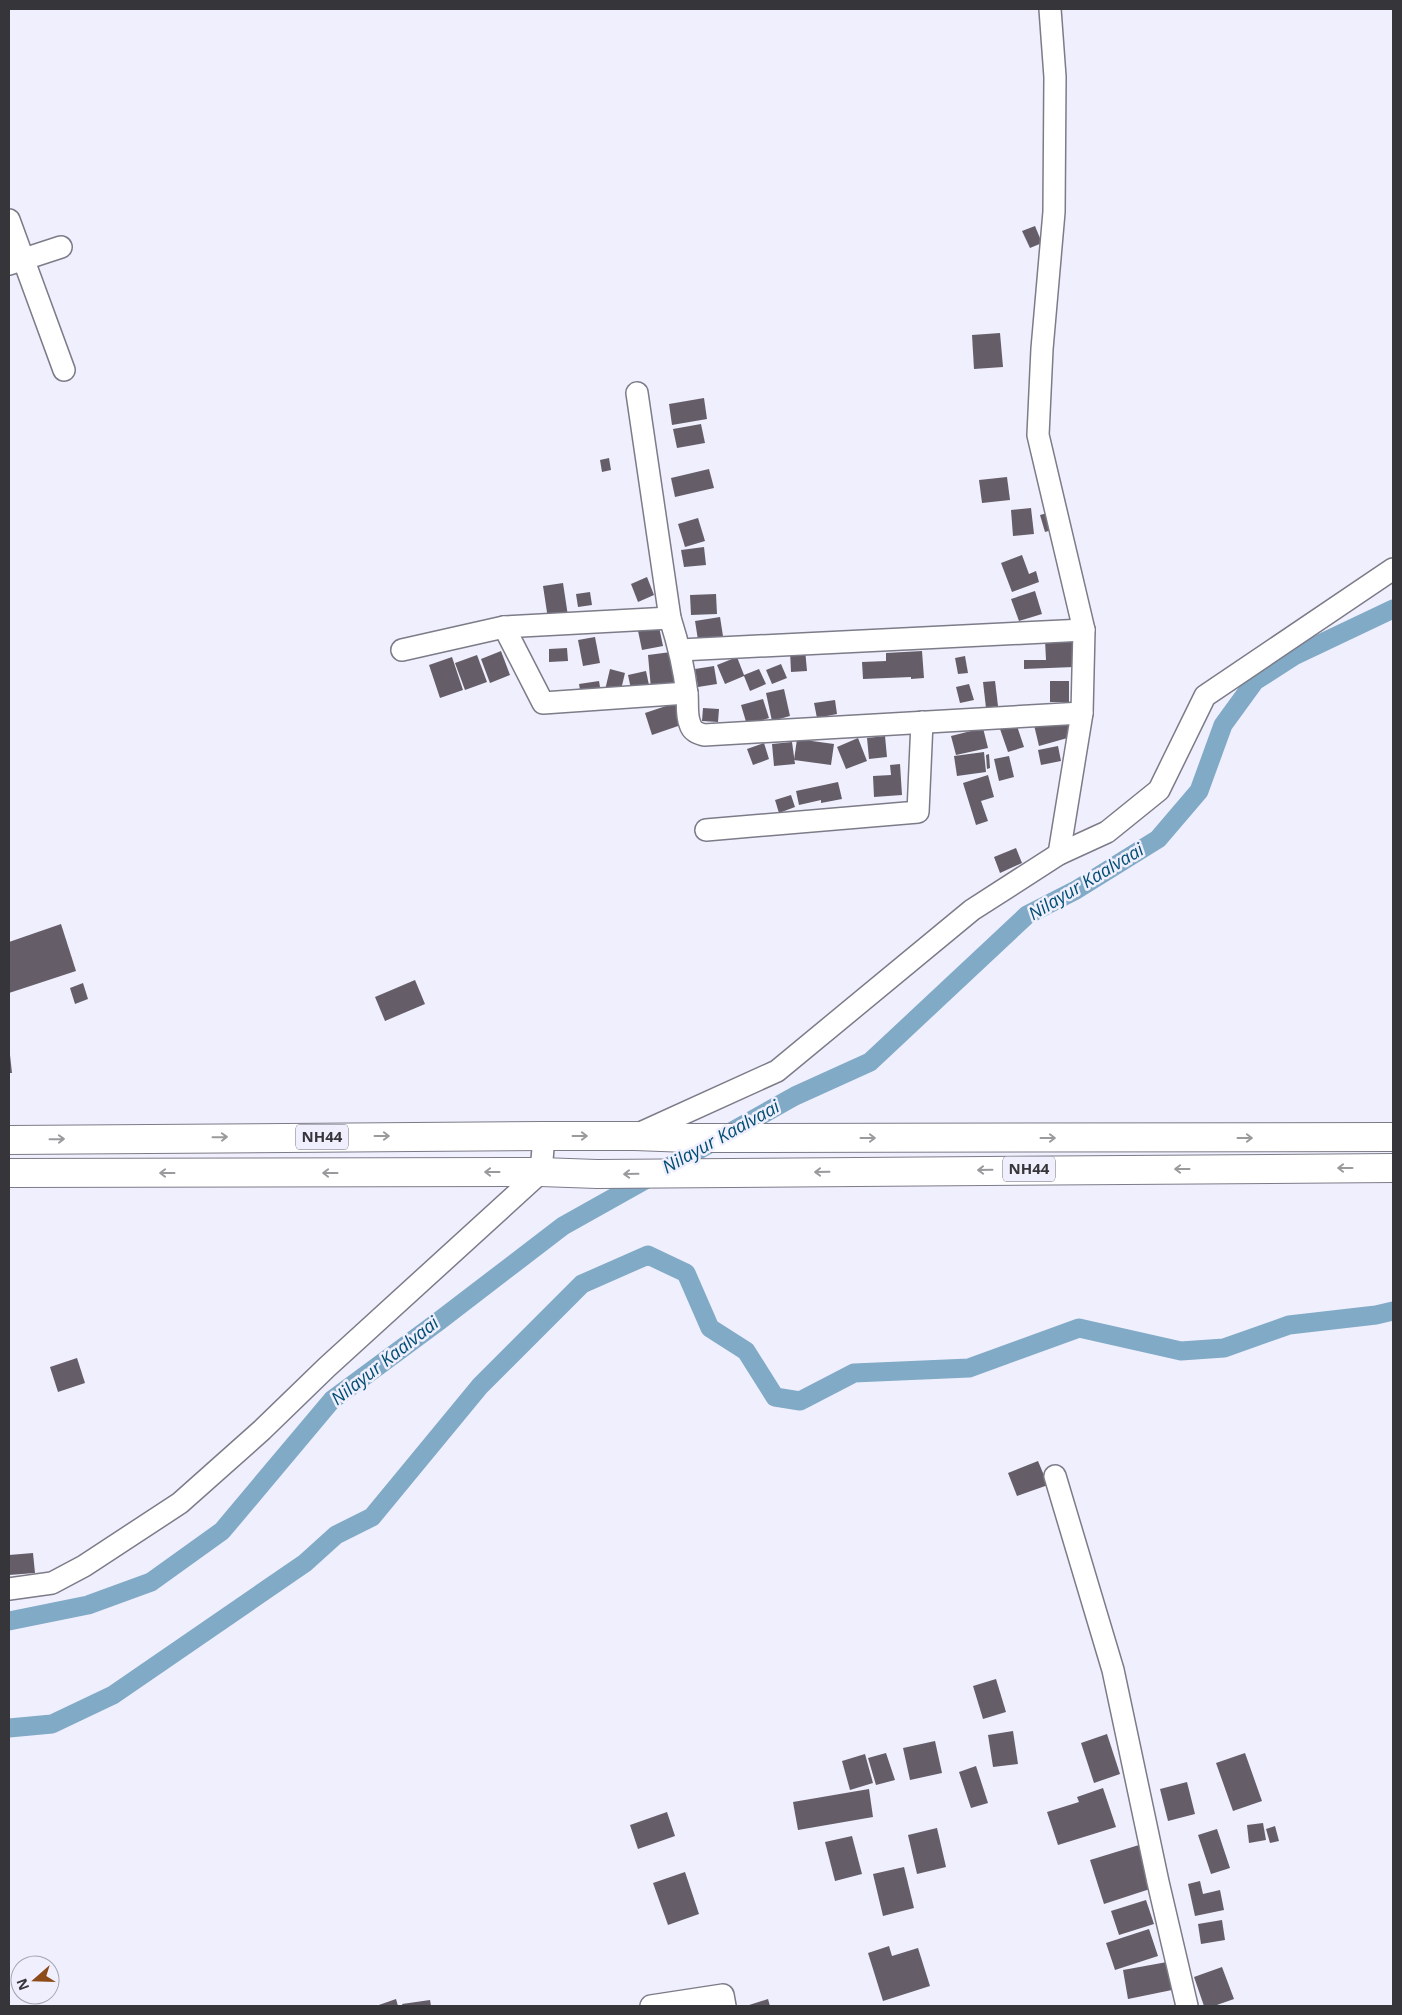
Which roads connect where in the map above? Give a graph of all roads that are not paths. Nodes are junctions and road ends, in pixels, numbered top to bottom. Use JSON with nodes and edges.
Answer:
{"nodes":[{"id":1,"x":1050,"y":9,"type":"edge"},
{"id":2,"x":9,"y":220,"type":"edge"},
{"id":3,"x":61,"y":246,"type":"dead end"},
{"id":4,"x":16,"y":262,"type":"edge"},
{"id":5,"x":64,"y":370,"type":"dead end"},
{"id":6,"x":637,"y":393,"type":"dead end"},
{"id":7,"x":1393,"y":569,"type":"edge"},
{"id":8,"x":670,"y":618,"type":"junction"},
{"id":9,"x":504,"y":627,"type":"junction"},
{"id":10,"x":1084,"y":630,"type":"junction"},
{"id":11,"x":402,"y":650,"type":"dead end"},
{"id":12,"x":680,"y":650,"type":"junction"},
{"id":13,"x":687,"y":693,"type":"junction"},
{"id":14,"x":1082,"y":713,"type":"junction"},
{"id":15,"x":922,"y":722,"type":"junction"},
{"id":16,"x":706,"y":830,"type":"dead end"},
{"id":17,"x":1059,"y":854,"type":"junction"},
{"id":18,"x":544,"y":1136,"type":"junction"},
{"id":19,"x":635,"y":1136,"type":"junction"},
{"id":20,"x":1393,"y":1137,"type":"edge"},
{"id":21,"x":9,"y":1140,"type":"edge"},
{"id":22,"x":1393,"y":1168,"type":"edge"},
{"id":23,"x":541,"y":1172,"type":"junction"},
{"id":24,"x":9,"y":1173,"type":"edge"},
{"id":25,"x":1055,"y":1476,"type":"dead end"},
{"id":26,"x":9,"y":1589,"type":"edge"},
{"id":27,"x":651,"y":2006,"type":"edge"},
{"id":28,"x":725,"y":2006,"type":"edge"},
{"id":29,"x":1187,"y":2006,"type":"edge"}],
"edges":[{"from":1,"to":10,"type":"street"},
{"from":2,"to":4,"type":"street"},
{"from":3,"to":4,"type":"street"},
{"from":4,"to":5,"type":"street"},
{"from":6,"to":8,"type":"street"},
{"from":7,"to":17,"type":"street"},
{"from":8,"to":9,"type":"street"},
{"from":8,"to":12,"type":"street"},
{"from":9,"to":11,"type":"street"},
{"from":9,"to":13,"type":"street"},
{"from":10,"to":12,"type":"street"},
{"from":10,"to":14,"type":"street"},
{"from":12,"to":13,"type":"street"},
{"from":13,"to":15,"type":"street"},
{"from":14,"to":15,"type":"street"},
{"from":14,"to":17,"type":"street"},
{"from":15,"to":16,"type":"street"},
{"from":17,"to":19,"type":"street"},
{"from":18,"to":19,"type":"highway","number":"NH44","one_way":true},
{"from":21,"to":18,"type":"highway","number":"NH44","one_way":true},
{"from":18,"to":23,"type":"street"},
{"from":19,"to":20,"type":"highway","number":"NH44","one_way":true},
{"from":22,"to":23,"type":"highway","number":"NH44","one_way":true},
{"from":23,"to":24,"type":"highway","number":"NH44","one_way":true},
{"from":23,"to":26,"type":"street"},
{"from":25,"to":29,"type":"street"},
{"from":27,"to":28,"type":"street"}]}
